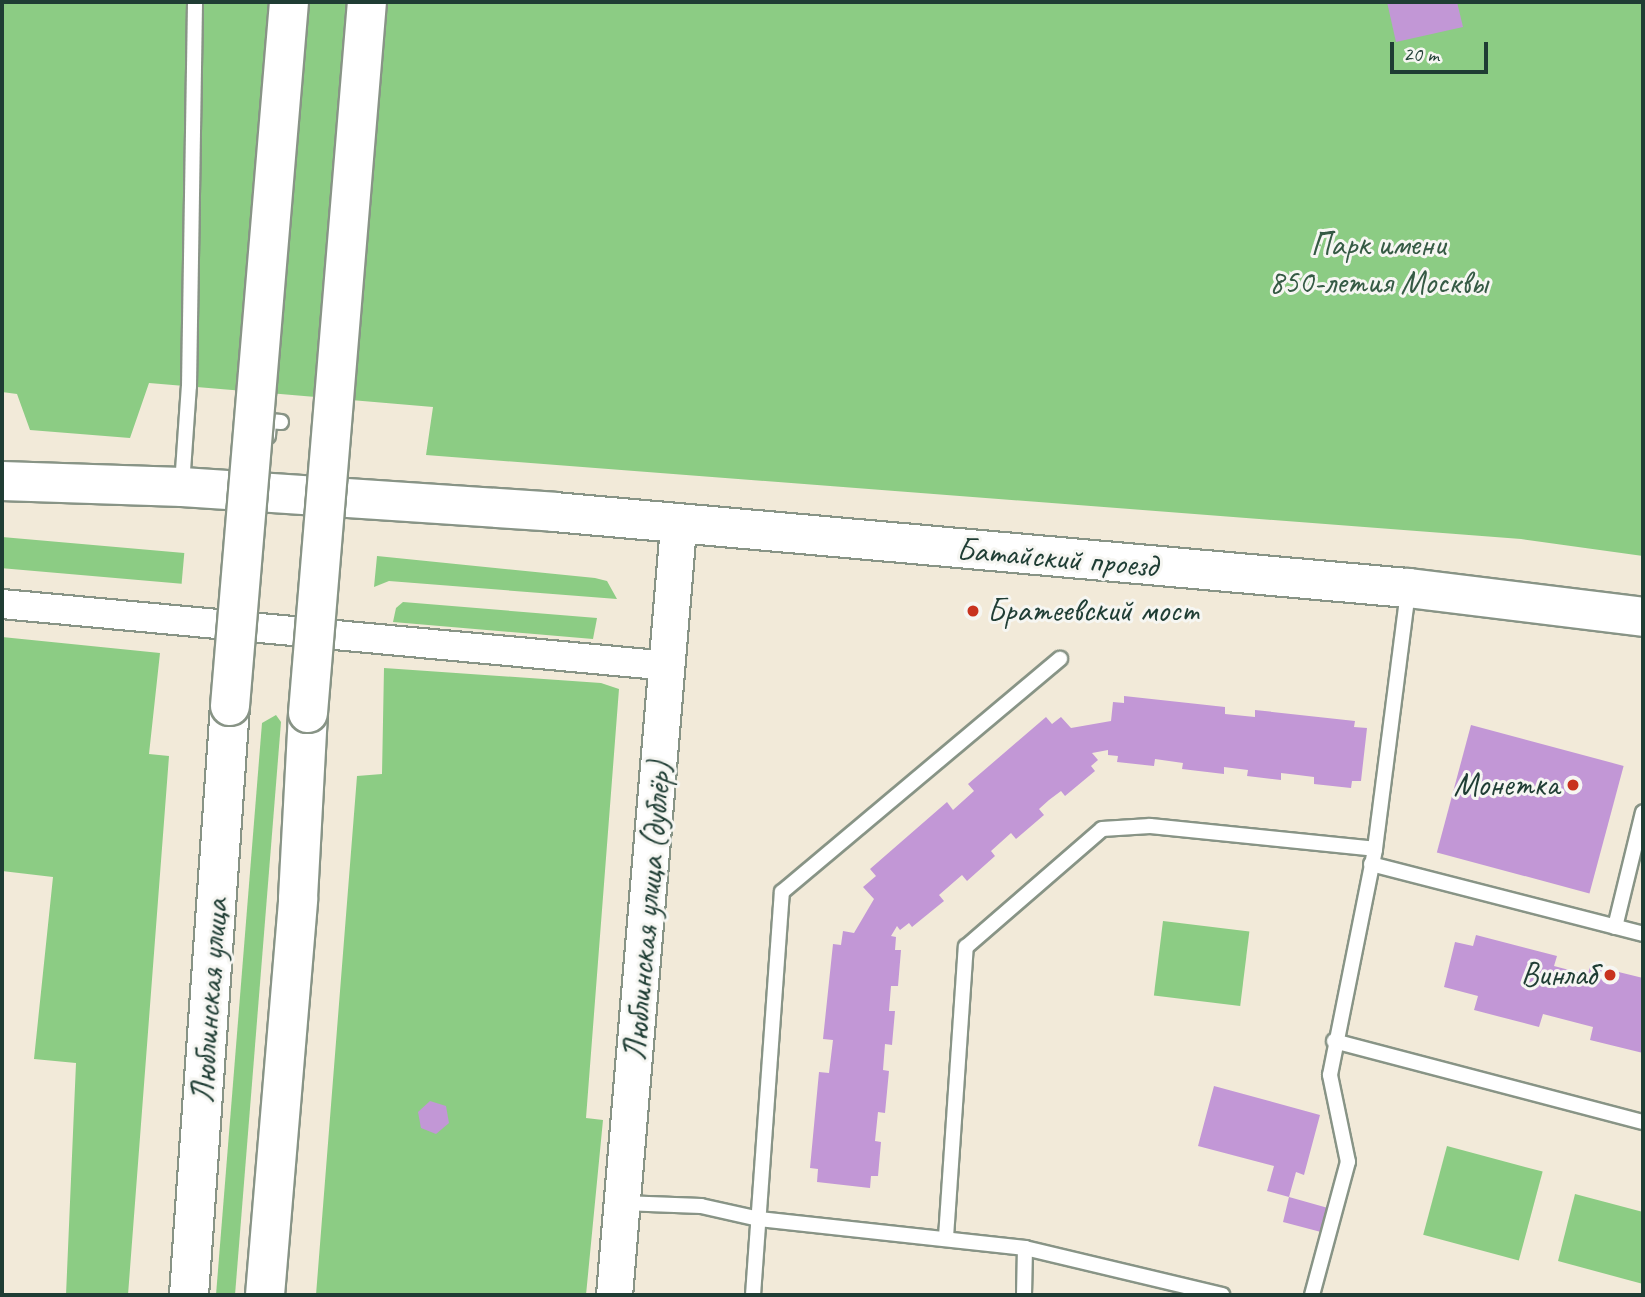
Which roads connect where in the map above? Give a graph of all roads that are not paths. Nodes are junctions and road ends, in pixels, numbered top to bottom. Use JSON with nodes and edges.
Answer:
{"nodes":[{"id":1,"x":195,"y":2,"type":"edge"},
{"id":2,"x":289,"y":2,"type":"edge"},
{"id":3,"x":367,"y":2,"type":"edge"},
{"id":4,"x":281,"y":422,"type":"dead end"},
{"id":5,"x":2,"y":481,"type":"edge"},
{"id":6,"x":182,"y":487,"type":"junction"},
{"id":7,"x":264,"y":493,"type":"junction"},
{"id":8,"x":678,"y":526,"type":"junction"},
{"id":9,"x":1408,"y":588,"type":"junction"},
{"id":10,"x":2,"y":604,"type":"edge"},
{"id":11,"x":1643,"y":617,"type":"edge"},
{"id":12,"x":1060,"y":659,"type":"dead end"},
{"id":13,"x":669,"y":666,"type":"junction"},
{"id":14,"x":1643,"y":812,"type":"edge"},
{"id":15,"x":1375,"y":849,"type":"junction"},
{"id":16,"x":1371,"y":864,"type":"junction"},
{"id":17,"x":1615,"y":927,"type":"junction"},
{"id":18,"x":1643,"y":934,"type":"edge"},
{"id":19,"x":1334,"y":1041,"type":"junction"},
{"id":20,"x":1643,"y":1122,"type":"edge"},
{"id":21,"x":622,"y":1203,"type":"junction"},
{"id":22,"x":759,"y":1219,"type":"junction"},
{"id":23,"x":946,"y":1237,"type":"junction"},
{"id":24,"x":1025,"y":1248,"type":"junction"},
{"id":25,"x":189,"y":1295,"type":"edge"},
{"id":26,"x":265,"y":1295,"type":"edge"},
{"id":27,"x":614,"y":1295,"type":"edge"},
{"id":28,"x":753,"y":1295,"type":"edge"},
{"id":29,"x":1024,"y":1295,"type":"edge"},
{"id":30,"x":1222,"y":1295,"type":"edge"},
{"id":31,"x":1312,"y":1295,"type":"edge"}],
"edges":[{"from":1,"to":6,"type":"lane"},
{"from":2,"to":25,"type":"main road","name":"Люблинская улица","bridge":true},
{"from":3,"to":26,"type":"main road","bridge":true},
{"from":4,"to":7,"type":"lane"},
{"from":5,"to":6,"type":"main road","name":"Батайский проезд"},
{"from":6,"to":7,"type":"main road","name":"Батайский проезд"},
{"from":7,"to":8,"type":"main road","name":"Батайский проезд"},
{"from":8,"to":9,"type":"main road","name":"Батайский проезд"},
{"from":8,"to":13,"type":"street","name":"Люблинская улица (дублёр)"},
{"from":9,"to":11,"type":"main road","name":"Батайский проезд"},
{"from":9,"to":15,"type":"lane"},
{"from":10,"to":13,"type":"street"},
{"from":12,"to":22,"type":"lane"},
{"from":13,"to":21,"type":"street","name":"Люблинская улица (дублёр)"},
{"from":14,"to":17,"type":"lane"},
{"from":15,"to":16,"type":"lane"},
{"from":15,"to":23,"type":"lane"},
{"from":16,"to":17,"type":"lane"},
{"from":16,"to":19,"type":"lane"},
{"from":17,"to":18,"type":"lane"},
{"from":19,"to":20,"type":"lane"},
{"from":19,"to":31,"type":"lane"},
{"from":21,"to":22,"type":"lane"},
{"from":21,"to":27,"type":"street","name":"Люблинская улица (дублёр)"},
{"from":22,"to":23,"type":"lane"},
{"from":22,"to":28,"type":"lane"},
{"from":23,"to":24,"type":"lane"},
{"from":24,"to":29,"type":"lane"},
{"from":24,"to":30,"type":"lane"}]}
